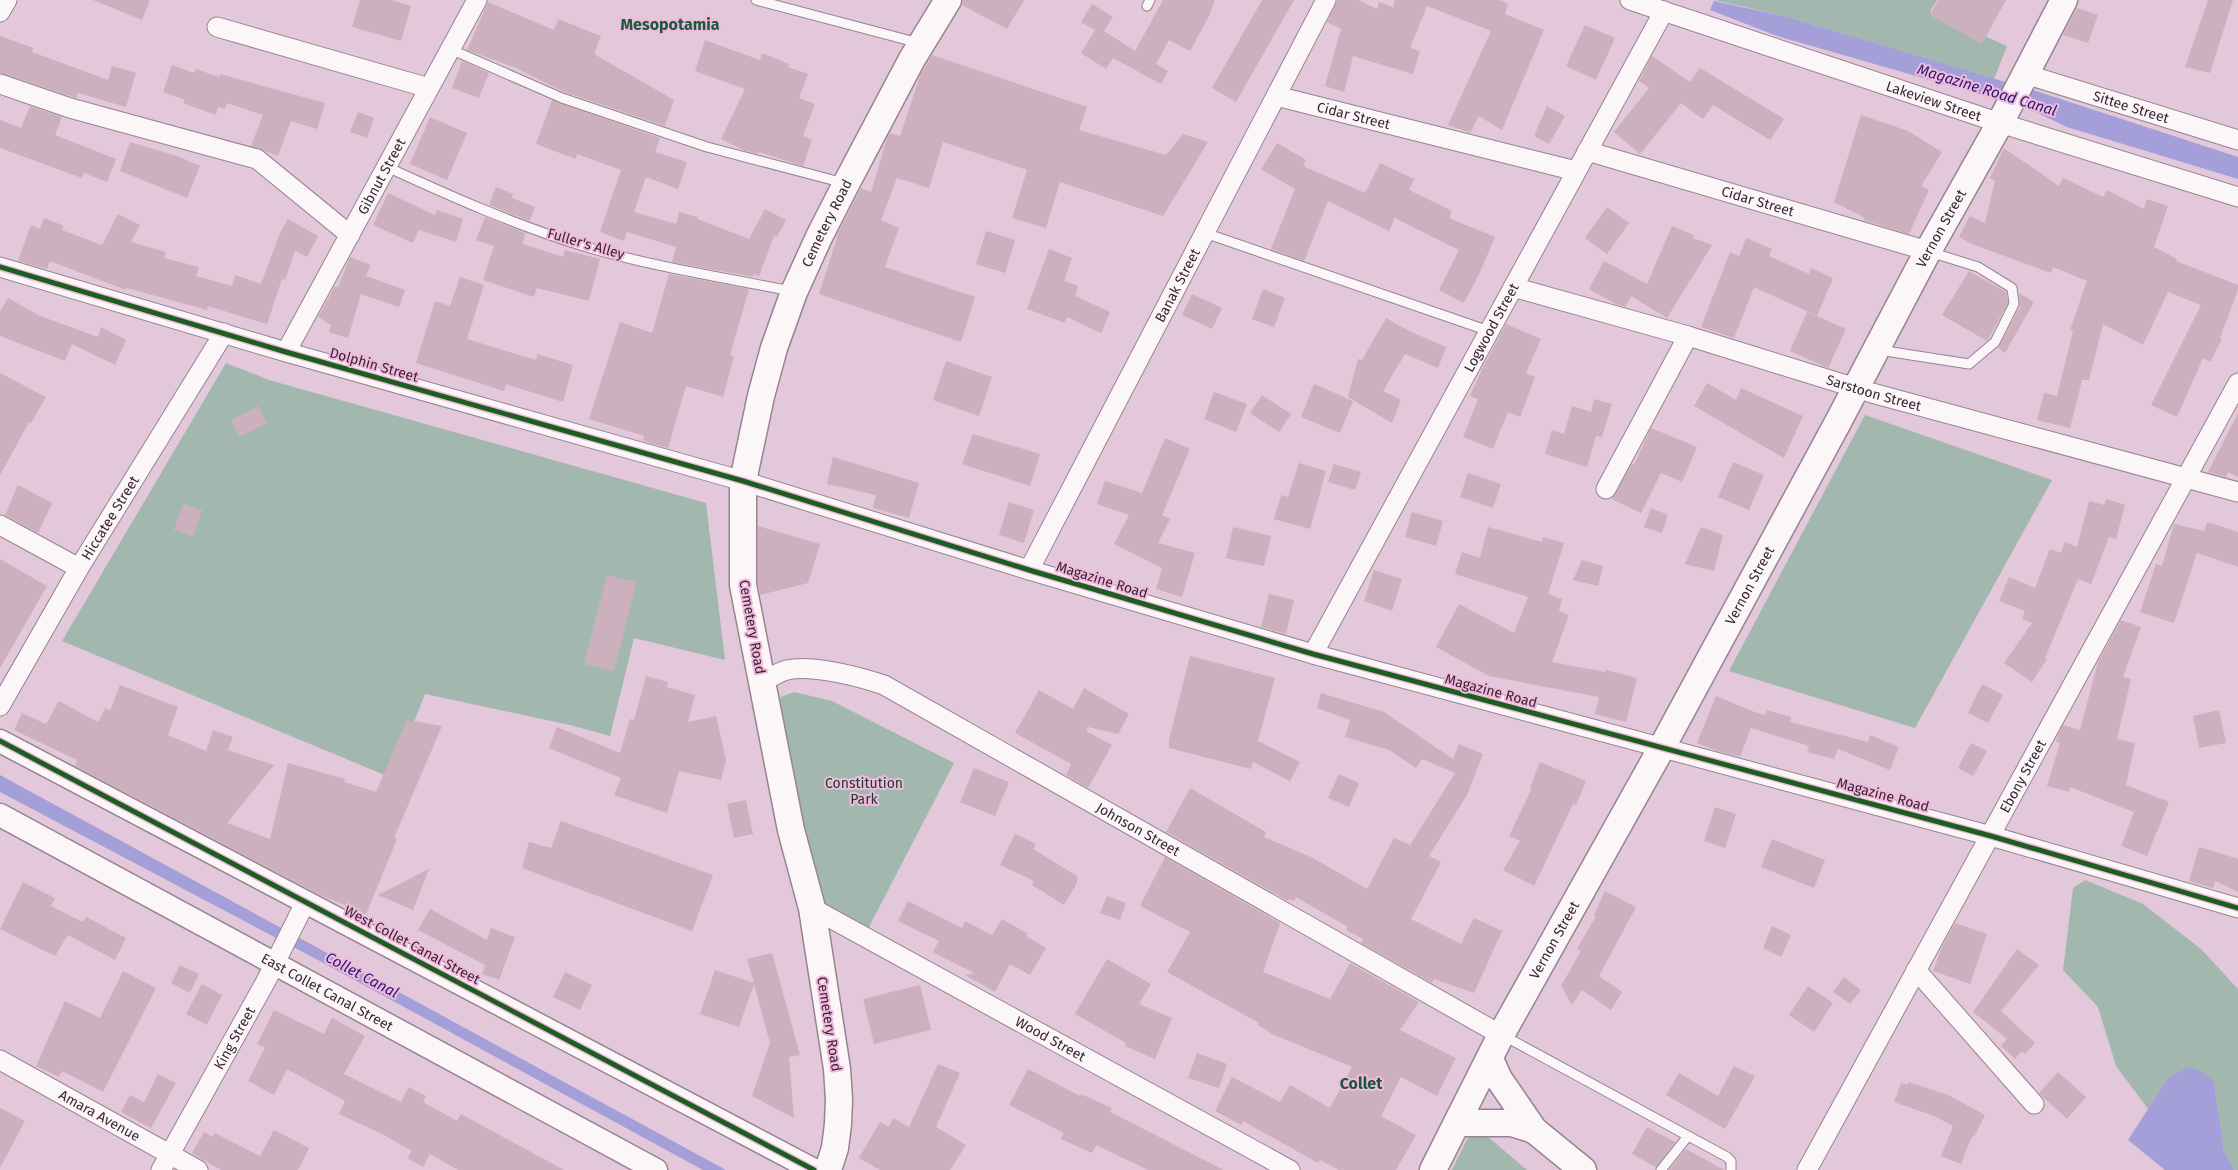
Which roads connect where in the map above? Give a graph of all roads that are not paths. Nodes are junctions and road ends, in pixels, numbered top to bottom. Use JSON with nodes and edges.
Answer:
{"nodes":[{"id":1,"x":6,"y":0,"type":"edge"},
{"id":2,"x":477,"y":0,"type":"edge"},
{"id":3,"x":756,"y":0,"type":"edge"},
{"id":4,"x":948,"y":0,"type":"edge"},
{"id":5,"x":1326,"y":0,"type":"edge"},
{"id":6,"x":1630,"y":0,"type":"edge"},
{"id":7,"x":2064,"y":0,"type":"edge"},
{"id":8,"x":1666,"y":5,"type":"edge"},
{"id":9,"x":0,"y":12,"type":"edge"},
{"id":10,"x":217,"y":27,"type":"dead end"},
{"id":11,"x":921,"y":44,"type":"junction"},
{"id":12,"x":450,"y":49,"type":"junction"},
{"id":13,"x":2023,"y":78,"type":"junction"},
{"id":14,"x":0,"y":84,"type":"edge"},
{"id":15,"x":429,"y":88,"type":"junction"},
{"id":16,"x":1276,"y":96,"type":"junction"},
{"id":17,"x":2004,"y":115,"type":"junction"},
{"id":18,"x":2238,"y":140,"type":"edge"},
{"id":19,"x":1587,"y":151,"type":"junction"},
{"id":20,"x":387,"y":167,"type":"junction"},
{"id":21,"x":1576,"y":171,"type":"junction"},
{"id":22,"x":846,"y":184,"type":"junction"},
{"id":23,"x":2238,"y":197,"type":"edge"},
{"id":24,"x":1205,"y":233,"type":"junction"},
{"id":25,"x":350,"y":234,"type":"junction"},
{"id":26,"x":1928,"y":251,"type":"junction"},
{"id":27,"x":0,"y":267,"type":"edge"},
{"id":28,"x":1513,"y":287,"type":"junction"},
{"id":29,"x":794,"y":292,"type":"junction"},
{"id":30,"x":1489,"y":331,"type":"junction"},
{"id":31,"x":224,"y":334,"type":"junction"},
{"id":32,"x":1688,"y":336,"type":"junction"},
{"id":33,"x":1876,"y":350,"type":"junction"},
{"id":34,"x":286,"y":352,"type":"junction"},
{"id":35,"x":2238,"y":383,"type":"edge"},
{"id":36,"x":1857,"y":388,"type":"junction"},
{"id":37,"x":2186,"y":477,"type":"junction"},
{"id":38,"x":743,"y":480,"type":"junction"},
{"id":39,"x":1606,"y":489,"type":"dead end"},
{"id":40,"x":2238,"y":492,"type":"edge"},
{"id":41,"x":0,"y":525,"type":"edge"},
{"id":42,"x":79,"y":568,"type":"junction"},
{"id":43,"x":1030,"y":570,"type":"junction"},
{"id":44,"x":1313,"y":654,"type":"junction"},
{"id":45,"x":762,"y":682,"type":"junction"},
{"id":46,"x":0,"y":706,"type":"edge"},
{"id":47,"x":0,"y":740,"type":"edge"},
{"id":48,"x":1661,"y":749,"type":"junction"},
{"id":49,"x":0,"y":815,"type":"edge"},
{"id":50,"x":1991,"y":836,"type":"junction"},
{"id":51,"x":812,"y":908,"type":"junction"},
{"id":52,"x":2238,"y":908,"type":"edge"},
{"id":53,"x":301,"y":913,"type":"junction"},
{"id":54,"x":279,"y":957,"type":"junction"},
{"id":55,"x":1916,"y":970,"type":"junction"},
{"id":56,"x":1501,"y":1035,"type":"junction"},
{"id":57,"x":1490,"y":1059,"type":"junction"},
{"id":58,"x":0,"y":1060,"type":"edge"},
{"id":59,"x":2034,"y":1104,"type":"dead end"},
{"id":60,"x":1457,"y":1123,"type":"junction"},
{"id":61,"x":1534,"y":1130,"type":"junction"},
{"id":62,"x":1688,"y":1136,"type":"junction"},
{"id":63,"x":165,"y":1162,"type":"edge"},
{"id":64,"x":198,"y":1170,"type":"edge"},
{"id":65,"x":656,"y":1170,"type":"edge"},
{"id":66,"x":814,"y":1170,"type":"edge"},
{"id":67,"x":828,"y":1170,"type":"edge"},
{"id":68,"x":1290,"y":1170,"type":"edge"},
{"id":69,"x":1432,"y":1170,"type":"edge"},
{"id":70,"x":1584,"y":1170,"type":"edge"},
{"id":71,"x":1661,"y":1170,"type":"edge"},
{"id":72,"x":1731,"y":1170,"type":"edge"},
{"id":73,"x":1806,"y":1170,"type":"edge"}],
"edges":[{"from":1,"to":9,"type":"street"},
{"from":2,"to":12,"type":"street","name":"Gibnut Street"},
{"from":3,"to":11,"type":"lane"},
{"from":4,"to":11,"type":"main road","name":"Cemetery Road"},
{"from":5,"to":16,"type":"street","name":"Banak Street"},
{"from":6,"to":8,"type":"street","name":"Lakeview Street"},
{"from":7,"to":13,"type":"main road","name":"Vernon Street"},
{"from":8,"to":17,"type":"street","name":"Lakeview Street"},
{"from":8,"to":19,"type":"street","name":"Logwood Street"},
{"from":10,"to":15,"type":"street"},
{"from":11,"to":22,"type":"main road","name":"Cemetery Road"},
{"from":12,"to":15,"type":"street","name":"Gibnut Street"},
{"from":12,"to":22,"type":"lane"},
{"from":13,"to":17,"type":"main road","name":"Vernon Street"},
{"from":13,"to":18,"type":"street","name":"Sittee Street"},
{"from":14,"to":25,"type":"street"},
{"from":15,"to":20,"type":"street","name":"Gibnut Street"},
{"from":16,"to":21,"type":"street","name":"Cidar Street"},
{"from":16,"to":24,"type":"street","name":"Banak Street"},
{"from":17,"to":23,"type":"street","name":"Lakeview Street"},
{"from":17,"to":26,"type":"main road","name":"Vernon Street"},
{"from":19,"to":21,"type":"street","name":"Logwood Street"},
{"from":19,"to":26,"type":"street","name":"Cidar Street"},
{"from":20,"to":25,"type":"street","name":"Gibnut Street"},
{"from":20,"to":29,"type":"lane","name":"Fuller's Alley"},
{"from":21,"to":28,"type":"street","name":"Logwood Street"},
{"from":22,"to":29,"type":"main road","name":"Cemetery Road"},
{"from":24,"to":30,"type":"lane"},
{"from":24,"to":43,"type":"street","name":"Banak Street"},
{"from":25,"to":34,"type":"street","name":"Gibnut Street"},
{"from":26,"to":33,"type":"main road","name":"Vernon Street"},
{"from":26,"to":33,"type":"lane"},
{"from":27,"to":31,"type":"street","name":"Dolphin Street"},
{"from":28,"to":30,"type":"street","name":"Logwood Street"},
{"from":28,"to":32,"type":"street","name":"Sarstoon Street"},
{"from":29,"to":38,"type":"main road","name":"Cemetery Road"},
{"from":30,"to":44,"type":"street","name":"Logwood Street"},
{"from":31,"to":34,"type":"street","name":"Dolphin Street"},
{"from":31,"to":42,"type":"street","name":"Hiccatee Street"},
{"from":32,"to":36,"type":"street","name":"Sarstoon Street"},
{"from":32,"to":39,"type":"street"},
{"from":33,"to":36,"type":"main road","name":"Vernon Street"},
{"from":34,"to":38,"type":"street","name":"Dolphin Street"},
{"from":35,"to":37,"type":"street","name":"Ebony Street"},
{"from":36,"to":37,"type":"street","name":"Sarstoon Street"},
{"from":36,"to":48,"type":"main road","name":"Vernon Street"},
{"from":37,"to":40,"type":"street","name":"Sarstoon Street"},
{"from":37,"to":50,"type":"street","name":"Ebony Street"},
{"from":38,"to":43,"type":"street","name":"Magazine Road"},
{"from":38,"to":45,"type":"main road","name":"Cemetery Road"},
{"from":41,"to":42,"type":"street"},
{"from":42,"to":46,"type":"street","name":"Hiccatee Street"},
{"from":43,"to":44,"type":"street","name":"Magazine Road"},
{"from":44,"to":48,"type":"street","name":"Magazine Road"},
{"from":45,"to":51,"type":"main road","name":"Cemetery Road"},
{"from":45,"to":56,"type":"street","name":"Johnson Street"},
{"from":47,"to":53,"type":"street","name":"West Collet Canal Street"},
{"from":48,"to":50,"type":"street","name":"Magazine Road"},
{"from":48,"to":56,"type":"main road","name":"Vernon Street"},
{"from":49,"to":54,"type":"street","name":"East Collet Canal Street"},
{"from":50,"to":52,"type":"street","name":"Magazine Road"},
{"from":50,"to":55,"type":"street","name":"Ebony Street"},
{"from":51,"to":67,"type":"main road","name":"Cemetery Road"},
{"from":51,"to":68,"type":"street","name":"Wood Street"},
{"from":53,"to":54,"type":"street","name":"King Street"},
{"from":53,"to":66,"type":"street","name":"West Collet Canal Street"},
{"from":54,"to":63,"type":"street","name":"King Street"},
{"from":54,"to":65,"type":"street","name":"East Collet Canal Street"},
{"from":55,"to":59,"type":"street"},
{"from":55,"to":73,"type":"street","name":"Ebony Street"},
{"from":56,"to":57,"type":"main road","name":"Vernon Street"},
{"from":56,"to":62,"type":"lane"},
{"from":57,"to":60,"type":"main road","name":"Vernon Street"},
{"from":57,"to":61,"type":"main road"},
{"from":58,"to":63,"type":"street","name":"Amara Avenue"},
{"from":60,"to":61,"type":"main road"},
{"from":60,"to":69,"type":"main road","name":"Vernon Street"},
{"from":61,"to":70,"type":"main road"},
{"from":62,"to":71,"type":"lane"},
{"from":62,"to":72,"type":"lane"},
{"from":63,"to":64,"type":"street","name":"Amara Avenue"}]}
